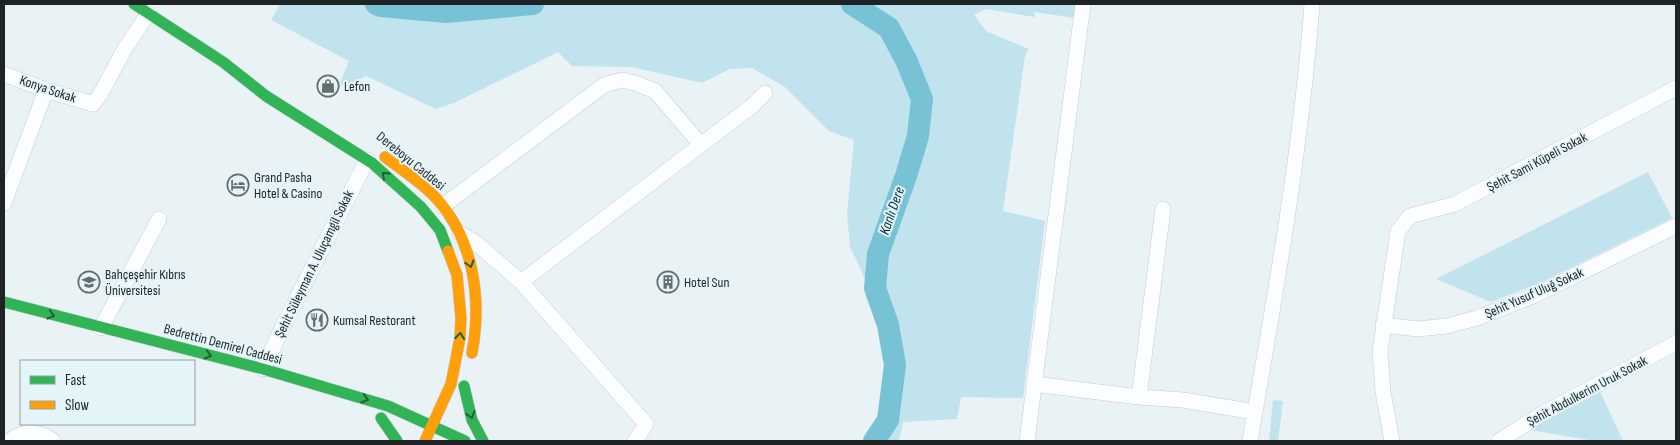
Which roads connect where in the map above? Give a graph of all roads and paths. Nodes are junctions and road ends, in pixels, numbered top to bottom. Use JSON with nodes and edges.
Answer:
{"nodes":[{"id":1,"x":134,"y":4,"type":"edge"},
{"id":2,"x":1083,"y":4,"type":"edge"},
{"id":3,"x":1312,"y":4,"type":"edge"},
{"id":4,"x":148,"y":14,"type":"junction"},
{"id":5,"x":223,"y":62,"type":"junction"},
{"id":6,"x":4,"y":74,"type":"edge"},
{"id":7,"x":263,"y":80,"type":"dead end"},
{"id":8,"x":1676,"y":88,"type":"edge"},
{"id":9,"x":46,"y":90,"type":"junction"},
{"id":10,"x":764,"y":93,"type":"dead end"},
{"id":11,"x":701,"y":145,"type":"junction"},
{"id":12,"x":373,"y":156,"type":"junction"},
{"id":13,"x":6,"y":186,"type":"edge"},
{"id":14,"x":4,"y":202,"type":"edge"},
{"id":15,"x":443,"y":206,"type":"junction"},
{"id":16,"x":1163,"y":209,"type":"dead end"},
{"id":17,"x":159,"y":219,"type":"dead end"},
{"id":18,"x":1676,"y":226,"type":"edge"},
{"id":19,"x":460,"y":233,"type":"junction"},
{"id":20,"x":521,"y":282,"type":"junction"},
{"id":21,"x":4,"y":302,"type":"edge"},
{"id":22,"x":1383,"y":324,"type":"junction"},
{"id":23,"x":102,"y":328,"type":"junction"},
{"id":24,"x":1676,"y":343,"type":"edge"},
{"id":25,"x":263,"y":369,"type":"junction"},
{"id":26,"x":466,"y":377,"type":"junction"},
{"id":27,"x":451,"y":384,"type":"junction"},
{"id":28,"x":1034,"y":384,"type":"junction"},
{"id":29,"x":1139,"y":397,"type":"junction"},
{"id":30,"x":429,"y":404,"type":"dead end"},
{"id":31,"x":457,"y":404,"type":"dead end"},
{"id":32,"x":388,"y":406,"type":"junction"},
{"id":33,"x":417,"y":408,"type":"dead end"},
{"id":34,"x":1255,"y":412,"type":"junction"},
{"id":35,"x":432,"y":426,"type":"junction"},
{"id":36,"x":444,"y":433,"type":"edge"},
{"id":37,"x":420,"y":438,"type":"edge"},
{"id":38,"x":10,"y":441,"type":"edge"},
{"id":39,"x":53,"y":441,"type":"edge"},
{"id":40,"x":397,"y":441,"type":"edge"},
{"id":41,"x":465,"y":441,"type":"edge"},
{"id":42,"x":483,"y":441,"type":"edge"},
{"id":43,"x":635,"y":441,"type":"edge"},
{"id":44,"x":1027,"y":441,"type":"edge"},
{"id":45,"x":1250,"y":441,"type":"edge"},
{"id":46,"x":1392,"y":441,"type":"edge"},
{"id":47,"x":1499,"y":441,"type":"edge"}],
"edges":[{"from":1,"to":4,"type":"main road","name":"Dereboyu Caddesi"},
{"from":2,"to":28,"type":"street"},
{"from":3,"to":34,"type":"street"},
{"from":4,"to":5,"type":"main road","name":"Dereboyu Caddesi"},
{"from":4,"to":9,"type":"street","name":"Konya Sokak"},
{"from":5,"to":7,"type":"main road","name":"Dereboyu Caddesi"},
{"from":5,"to":12,"type":"main road","name":"Dereboyu Caddesi"},
{"from":6,"to":9,"type":"street","name":"Konya Sokak"},
{"from":8,"to":22,"type":"street","name":"Şehit Sami Küpeli Sokak"},
{"from":9,"to":13,"type":"street"},
{"from":10,"to":11,"type":"street"},
{"from":11,"to":15,"type":"street"},
{"from":11,"to":20,"type":"street"},
{"from":12,"to":15,"type":"main road","name":"Dereboyu Caddesi"},
{"from":12,"to":25,"type":"street","name":"Şehit Süleyman A. Uluçamgil Sokak"},
{"from":27,"to":12,"type":"main road","name":"Dereboyu Caddesi","one_way":true},
{"from":13,"to":14,"type":"street"},
{"from":15,"to":19,"type":"main road","name":"Dereboyu Caddesi"},
{"from":16,"to":29,"type":"street"},
{"from":17,"to":23,"type":"street"},
{"from":18,"to":22,"type":"street","name":"Şehit Yusuf Uluğ Sokak"},
{"from":19,"to":20,"type":"street"},
{"from":19,"to":26,"type":"main road","name":"Dereboyu Caddesi","one_way":true},
{"from":20,"to":43,"type":"street"},
{"from":21,"to":23,"type":"main road","name":"Bedrettin Demirel Caddesi","one_way":true},
{"from":22,"to":46,"type":"street"},
{"from":23,"to":25,"type":"main road","name":"Bedrettin Demirel Caddesi","one_way":true},
{"from":24,"to":47,"type":"street","name":"Şehit Abdulkerim Uruk Sokak"},
{"from":25,"to":32,"type":"main road","name":"Bedrettin Demirel Caddesi","one_way":true},
{"from":26,"to":31,"type":"main road","name":"Dereboyu Caddesi"},
{"from":26,"to":42,"type":"main road","one_way":true},
{"from":27,"to":30,"type":"main road"},
{"from":27,"to":35,"type":"main road","name":"Dereboyu Caddesi"},
{"from":28,"to":29,"type":"street"},
{"from":28,"to":44,"type":"street"},
{"from":29,"to":34,"type":"street"},
{"from":32,"to":33,"type":"main road"},
{"from":32,"to":35,"type":"main road","name":"Bedrettin Demirel Caddesi"},
{"from":34,"to":45,"type":"street"},
{"from":35,"to":36,"type":"main road","name":"Bedrettin Demirel Caddesi"},
{"from":35,"to":37,"type":"main road","name":"Dereboyu Caddesi"},
{"from":36,"to":41,"type":"main road","name":"Bedrettin Demirel Caddesi"},
{"from":37,"to":40,"type":"main road"},
{"from":38,"to":39,"type":"street"}]}
